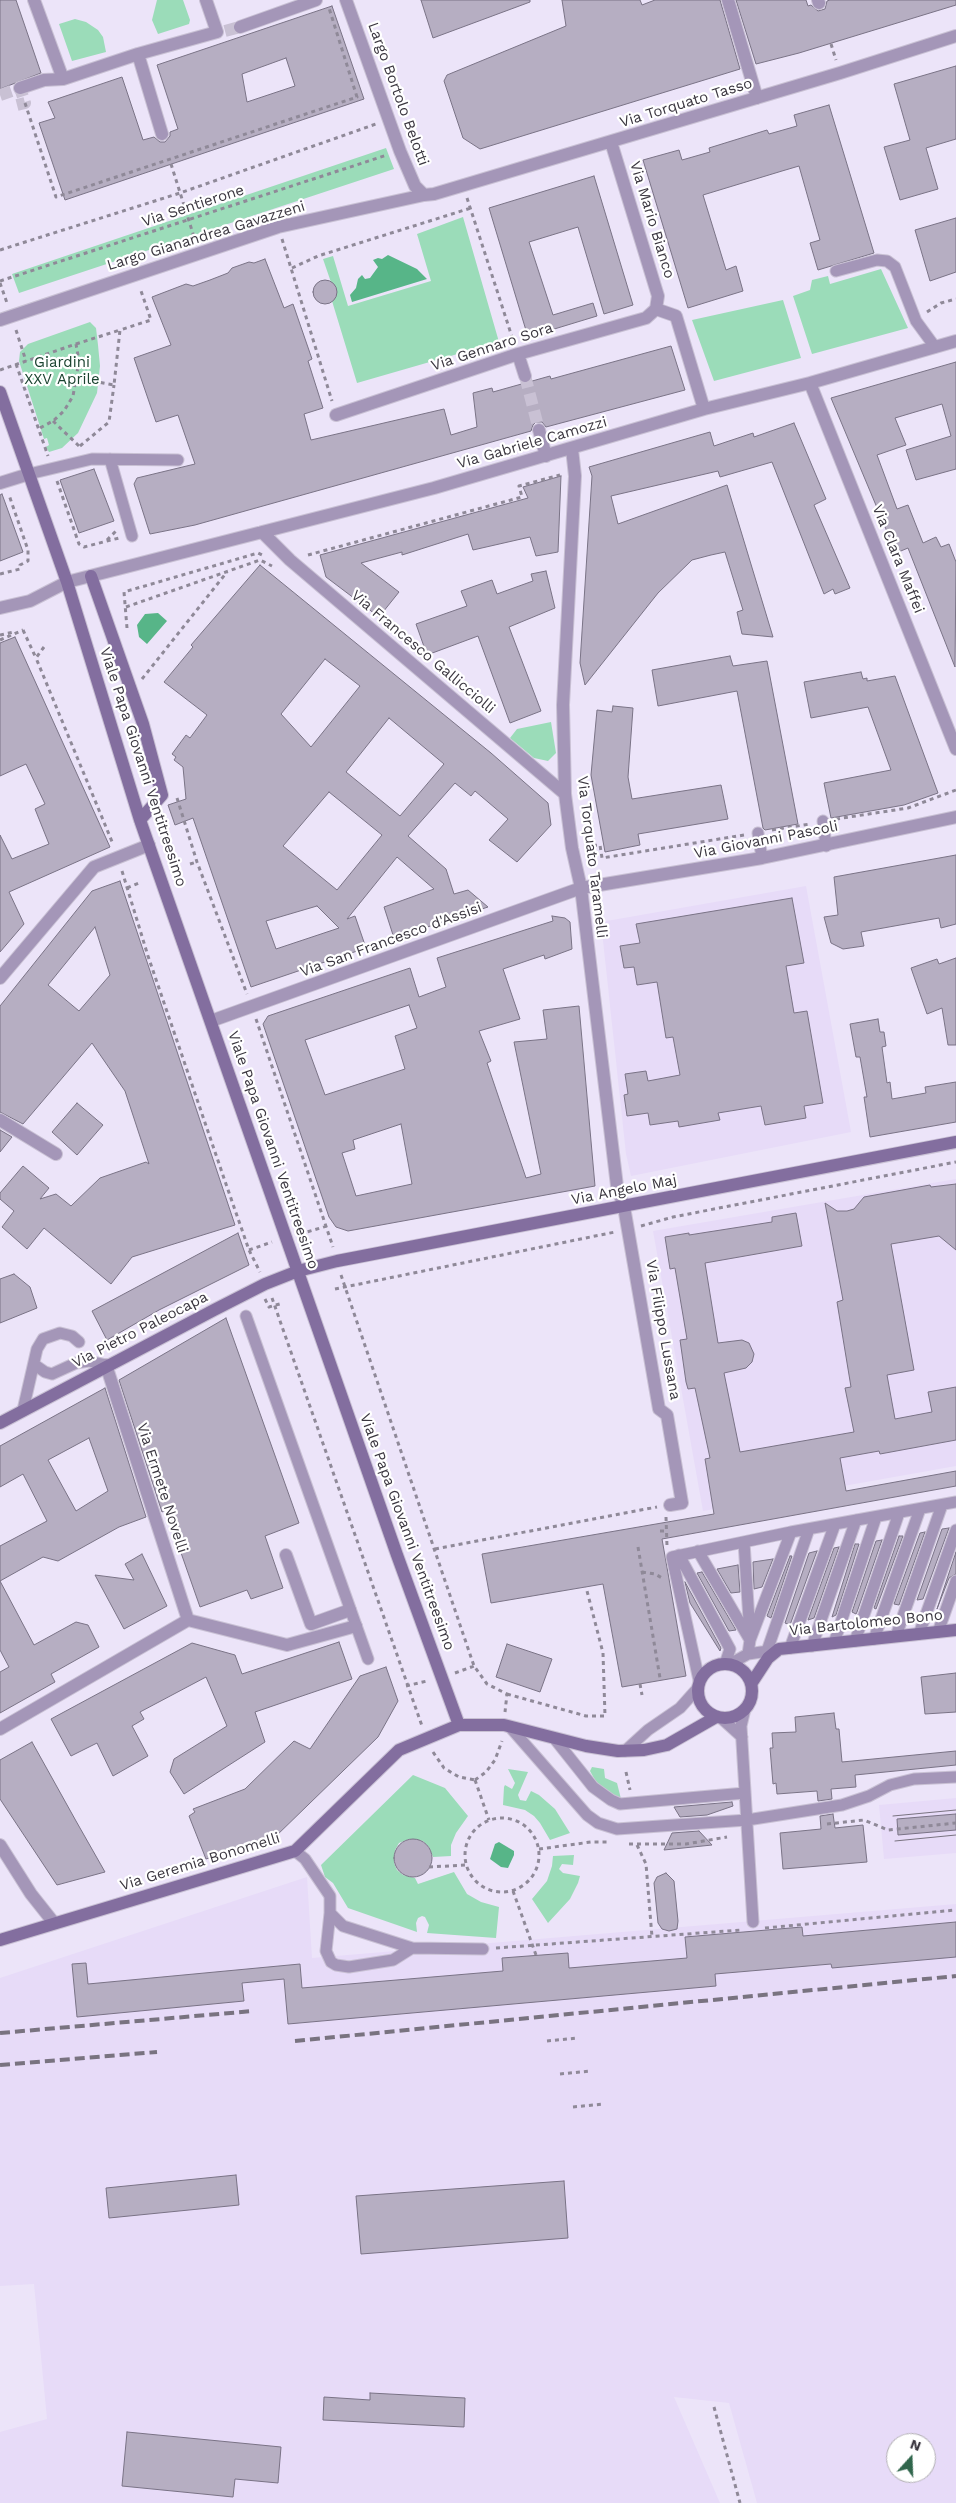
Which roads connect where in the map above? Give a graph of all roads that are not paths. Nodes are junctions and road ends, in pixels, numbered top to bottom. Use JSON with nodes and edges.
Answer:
{"nodes":[{"id":1,"x":34,"y":0,"type":"edge"},
{"id":2,"x":206,"y":0,"type":"edge"},
{"id":3,"x":316,"y":0,"type":"edge"},
{"id":4,"x":346,"y":0,"type":"edge"},
{"id":5,"x":728,"y":0,"type":"edge"},
{"id":6,"x":240,"y":27,"type":"tunnel mouth"},
{"id":7,"x":956,"y":36,"type":"edge"},
{"id":8,"x":138,"y":54,"type":"junction"},
{"id":9,"x":62,"y":79,"type":"junction"},
{"id":10,"x":20,"y":88,"type":"dead end"},
{"id":11,"x":757,"y":98,"type":"junction"},
{"id":12,"x":162,"y":134,"type":"dead end"},
{"id":13,"x":611,"y":142,"type":"junction"},
{"id":14,"x":424,"y":194,"type":"junction"},
{"id":15,"x":836,"y":271,"type":"dead end"},
{"id":16,"x":656,"y":309,"type":"junction"},
{"id":17,"x":0,"y":320,"type":"edge"},
{"id":18,"x":956,"y":341,"type":"edge"},
{"id":19,"x":935,"y":347,"type":"junction"},
{"id":20,"x":518,"y":354,"type":"junction"},
{"id":21,"x":525,"y":376,"type":"tunnel mouth"},
{"id":22,"x":810,"y":383,"type":"junction"},
{"id":23,"x":0,"y":392,"type":"edge"},
{"id":24,"x":704,"y":409,"type":"junction"},
{"id":25,"x":336,"y":415,"type":"road end"},
{"id":26,"x":539,"y":430,"type":"tunnel mouth"},
{"id":27,"x":572,"y":449,"type":"junction"},
{"id":28,"x":546,"y":456,"type":"junction"},
{"id":29,"x":110,"y":459,"type":"junction"},
{"id":30,"x":178,"y":460,"type":"dead end"},
{"id":31,"x":29,"y":474,"type":"junction"},
{"id":32,"x":2,"y":483,"type":"edge"},
{"id":33,"x":262,"y":532,"type":"junction"},
{"id":34,"x":132,"y":536,"type":"dead end"},
{"id":35,"x":91,"y":576,"type":"junction"},
{"id":36,"x":67,"y":582,"type":"junction"},
{"id":37,"x":0,"y":608,"type":"edge"},
{"id":38,"x":956,"y":749,"type":"edge"},
{"id":39,"x":565,"y":794,"type":"junction"},
{"id":40,"x":956,"y":817,"type":"edge"},
{"id":41,"x":140,"y":820,"type":"junction"},
{"id":42,"x":823,"y":821,"type":"dead end"},
{"id":43,"x":758,"y":833,"type":"dead end"},
{"id":44,"x":149,"y":844,"type":"junction"},
{"id":45,"x":826,"y":846,"type":"junction"},
{"id":46,"x":762,"y":858,"type":"junction"},
{"id":47,"x":580,"y":888,"type":"junction"},
{"id":48,"x":0,"y":978,"type":"edge"},
{"id":49,"x":211,"y":1021,"type":"junction"},
{"id":50,"x":0,"y":1120,"type":"edge"},
{"id":51,"x":956,"y":1142,"type":"edge"},
{"id":52,"x":56,"y":1154,"type":"dead end"},
{"id":53,"x":624,"y":1207,"type":"junction"},
{"id":54,"x":298,"y":1271,"type":"junction"},
{"id":55,"x":246,"y":1316,"type":"dead end"},
{"id":56,"x":79,"y":1342,"type":"dead end"},
{"id":57,"x":35,"y":1365,"type":"junction"},
{"id":58,"x":106,"y":1365,"type":"junction"},
{"id":59,"x":23,"y":1410,"type":"junction"},
{"id":60,"x":0,"y":1423,"type":"edge"},
{"id":61,"x":956,"y":1502,"type":"edge"},
{"id":62,"x":942,"y":1505,"type":"junction"},
{"id":63,"x":920,"y":1509,"type":"junction"},
{"id":64,"x":668,"y":1510,"type":"road end"},
{"id":65,"x":899,"y":1513,"type":"junction"},
{"id":66,"x":876,"y":1517,"type":"junction"},
{"id":67,"x":856,"y":1520,"type":"junction"},
{"id":68,"x":835,"y":1524,"type":"junction"},
{"id":69,"x":809,"y":1528,"type":"junction"},
{"id":70,"x":956,"y":1530,"type":"edge"},
{"id":71,"x":791,"y":1532,"type":"junction"},
{"id":72,"x":744,"y":1542,"type":"junction"},
{"id":73,"x":698,"y":1551,"type":"junction"},
{"id":74,"x":673,"y":1554,"type":"junction"},
{"id":75,"x":286,"y":1555,"type":"dead end"},
{"id":76,"x":956,"y":1581,"type":"edge"},
{"id":77,"x":350,"y":1610,"type":"junction"},
{"id":78,"x":188,"y":1620,"type":"junction"},
{"id":79,"x":356,"y":1626,"type":"junction"},
{"id":80,"x":956,"y":1630,"type":"edge"},
{"id":81,"x":938,"y":1632,"type":"junction"},
{"id":82,"x":919,"y":1634,"type":"junction"},
{"id":83,"x":896,"y":1636,"type":"junction"},
{"id":84,"x":874,"y":1639,"type":"junction"},
{"id":85,"x":750,"y":1640,"type":"junction"},
{"id":86,"x":855,"y":1641,"type":"junction"},
{"id":87,"x":834,"y":1643,"type":"junction"},
{"id":88,"x":812,"y":1646,"type":"junction"},
{"id":89,"x":779,"y":1649,"type":"junction"},
{"id":90,"x":748,"y":1654,"type":"junction"},
{"id":91,"x":368,"y":1659,"type":"dead end"},
{"id":92,"x":727,"y":1664,"type":"junction"},
{"id":93,"x":751,"y":1684,"type":"junction"},
{"id":94,"x":698,"y":1685,"type":"junction"},
{"id":95,"x":745,"y":1709,"type":"junction"},
{"id":96,"x":718,"y":1717,"type":"junction"},
{"id":97,"x":459,"y":1725,"type":"junction"},
{"id":98,"x":507,"y":1726,"type":"junction"},
{"id":99,"x":0,"y":1729,"type":"edge"},
{"id":100,"x":742,"y":1737,"type":"junction"},
{"id":101,"x":554,"y":1738,"type":"junction"},
{"id":102,"x":625,"y":1751,"type":"junction"},
{"id":103,"x":956,"y":1777,"type":"edge"},
{"id":104,"x":745,"y":1793,"type":"junction"},
{"id":105,"x":747,"y":1820,"type":"junction"},
{"id":106,"x":0,"y":1845,"type":"edge"},
{"id":107,"x":295,"y":1851,"type":"junction"},
{"id":108,"x":330,"y":1913,"type":"junction"},
{"id":109,"x":753,"y":1922,"type":"dead end"},
{"id":110,"x":54,"y":1923,"type":"junction"},
{"id":111,"x":0,"y":1940,"type":"edge"},
{"id":112,"x":412,"y":1948,"type":"junction"},
{"id":113,"x":483,"y":1949,"type":"road end"}],
"edges":[{"from":1,"to":9,"type":"street"},
{"from":2,"to":8,"type":"street"},
{"from":3,"to":6,"type":"street"},
{"from":4,"to":14,"type":"street","name":"Largo Bortolo Belotti"},
{"from":5,"to":11,"type":"street"},
{"from":7,"to":11,"type":"street","name":"Via Torquato Tasso"},
{"from":8,"to":9,"type":"street"},
{"from":8,"to":12,"type":"street"},
{"from":9,"to":10,"type":"street"},
{"from":11,"to":13,"type":"street","name":"Via Torquato Tasso"},
{"from":13,"to":14,"type":"street","name":"Via Torquato Tasso"},
{"from":13,"to":16,"type":"street","name":"Via Mario Bianco"},
{"from":14,"to":17,"type":"street","name":"Largo Gianandrea Gavazzeni"},
{"from":15,"to":19,"type":"lane"},
{"from":16,"to":20,"type":"street","name":"Via Gennaro Sora"},
{"from":16,"to":24,"type":"street"},
{"from":18,"to":19,"type":"street","name":"Via Gabriele Camozzi"},
{"from":19,"to":22,"type":"street","name":"Via Gabriele Camozzi"},
{"from":20,"to":21,"type":"street"},
{"from":20,"to":25,"type":"street","name":"Via Gennaro Sora"},
{"from":22,"to":24,"type":"street","name":"Via Gabriele Camozzi"},
{"from":22,"to":38,"type":"street","name":"Via Clara Maffei"},
{"from":23,"to":31,"type":"main road"},
{"from":24,"to":27,"type":"street","name":"Via Gabriele Camozzi"},
{"from":26,"to":28,"type":"street"},
{"from":27,"to":28,"type":"street","name":"Via Gabriele Camozzi"},
{"from":27,"to":39,"type":"street","name":"Via Torquato Taramelli"},
{"from":28,"to":33,"type":"street","name":"Via Gabriele Camozzi"},
{"from":29,"to":30,"type":"lane"},
{"from":29,"to":31,"type":"lane"},
{"from":29,"to":34,"type":"lane"},
{"from":31,"to":32,"type":"street"},
{"from":31,"to":36,"type":"main road","name":"Viale Papa Giovanni Ventitreesimo"},
{"from":33,"to":35,"type":"street","name":"Via Gabriele Camozzi"},
{"from":33,"to":39,"type":"street","name":"Via Francesco Gallicciolli"},
{"from":35,"to":36,"type":"street","name":"Via Gabriele Camozzi"},
{"from":35,"to":41,"type":"main road"},
{"from":36,"to":37,"type":"street","name":"Via Gabriele Camozzi"},
{"from":36,"to":41,"type":"main road","name":"Viale Papa Giovanni Ventitreesimo"},
{"from":39,"to":47,"type":"street","name":"Via Torquato Taramelli"},
{"from":40,"to":45,"type":"street","name":"Via Giovanni Pascoli"},
{"from":41,"to":44,"type":"main road","name":"Viale Papa Giovanni Ventitreesimo"},
{"from":42,"to":45,"type":"lane"},
{"from":43,"to":46,"type":"lane"},
{"from":44,"to":48,"type":"street"},
{"from":44,"to":49,"type":"main road","name":"Viale Papa Giovanni Ventitreesimo"},
{"from":45,"to":46,"type":"street","name":"Via Giovanni Pascoli"},
{"from":46,"to":47,"type":"street","name":"Via Giovanni Pascoli"},
{"from":47,"to":49,"type":"street","name":"Via San Francesco d'Assisi"},
{"from":47,"to":53,"type":"street","name":"Via Torquato Taramelli"},
{"from":49,"to":54,"type":"main road","name":"Viale Papa Giovanni Ventitreesimo"},
{"from":50,"to":52,"type":"street"},
{"from":51,"to":53,"type":"main road","name":"Via Angelo Maj"},
{"from":53,"to":54,"type":"main road","name":"Via Angelo Maj"},
{"from":53,"to":64,"type":"street","name":"Via Filippo Lussana"},
{"from":54,"to":58,"type":"main road","name":"Via Pietro Paleocapa"},
{"from":54,"to":97,"type":"main road","name":"Viale Papa Giovanni Ventitreesimo"},
{"from":55,"to":77,"type":"lane"},
{"from":56,"to":57,"type":"lane"},
{"from":57,"to":58,"type":"lane"},
{"from":57,"to":59,"type":"lane"},
{"from":58,"to":59,"type":"main road","name":"Via Pietro Paleocapa"},
{"from":58,"to":78,"type":"street","name":"Via Ermete Novelli"},
{"from":59,"to":60,"type":"main road","name":"Via Pietro Paleocapa"},
{"from":61,"to":62,"type":"lane"},
{"from":62,"to":63,"type":"lane"},
{"from":62,"to":83,"type":"lane"},
{"from":63,"to":65,"type":"lane"},
{"from":63,"to":84,"type":"lane"},
{"from":65,"to":66,"type":"lane"},
{"from":65,"to":86,"type":"lane"},
{"from":66,"to":67,"type":"lane"},
{"from":66,"to":87,"type":"lane"},
{"from":67,"to":68,"type":"lane"},
{"from":67,"to":88,"type":"lane"},
{"from":68,"to":69,"type":"lane"},
{"from":68,"to":89,"type":"lane"},
{"from":69,"to":71,"type":"lane"},
{"from":69,"to":89,"type":"lane"},
{"from":70,"to":82,"type":"lane"},
{"from":71,"to":72,"type":"lane"},
{"from":71,"to":85,"type":"lane"},
{"from":72,"to":73,"type":"lane"},
{"from":72,"to":85,"type":"lane"},
{"from":73,"to":74,"type":"lane"},
{"from":73,"to":85,"type":"lane"},
{"from":74,"to":92,"type":"lane"},
{"from":74,"to":94,"type":"lane"},
{"from":75,"to":77,"type":"street"},
{"from":76,"to":81,"type":"lane"},
{"from":77,"to":79,"type":"lane"},
{"from":78,"to":79,"type":"street"},
{"from":78,"to":99,"type":"street"},
{"from":79,"to":91,"type":"lane"},
{"from":80,"to":81,"type":"main road","name":"Via Bartolomeo Bono"},
{"from":81,"to":82,"type":"main road","name":"Via Bartolomeo Bono"},
{"from":82,"to":83,"type":"main road","name":"Via Bartolomeo Bono"},
{"from":83,"to":84,"type":"main road","name":"Via Bartolomeo Bono"},
{"from":84,"to":86,"type":"main road","name":"Via Bartolomeo Bono"},
{"from":85,"to":90,"type":"lane"},
{"from":86,"to":87,"type":"main road","name":"Via Bartolomeo Bono"},
{"from":87,"to":88,"type":"main road","name":"Via Bartolomeo Bono"},
{"from":88,"to":89,"type":"main road","name":"Via Bartolomeo Bono"},
{"from":89,"to":90,"type":"lane","name":"Via Bartolomeo Bono"},
{"from":89,"to":93,"type":"main road","name":"Via Bartolomeo Bono"},
{"from":90,"to":92,"type":"lane","name":"Via Bartolomeo Bono"},
{"from":92,"to":93,"type":"main road"},
{"from":92,"to":94,"type":"main road"},
{"from":93,"to":95,"type":"main road"},
{"from":94,"to":96,"type":"main road"},
{"from":94,"to":102,"type":"lane"},
{"from":95,"to":96,"type":"main road"},
{"from":95,"to":100,"type":"lane"},
{"from":96,"to":100,"type":"lane"},
{"from":96,"to":102,"type":"main road"},
{"from":97,"to":98,"type":"main road"},
{"from":97,"to":107,"type":"main road","name":"Via Geremia Bonomelli"},
{"from":98,"to":101,"type":"main road"},
{"from":98,"to":105,"type":"lane"},
{"from":100,"to":104,"type":"lane"},
{"from":101,"to":102,"type":"main road"},
{"from":101,"to":104,"type":"lane"},
{"from":103,"to":105,"type":"lane"},
{"from":104,"to":105,"type":"lane"},
{"from":105,"to":109,"type":"lane"},
{"from":106,"to":110,"type":"street"},
{"from":107,"to":108,"type":"lane"},
{"from":107,"to":110,"type":"main road","name":"Via Geremia Bonomelli"},
{"from":108,"to":112,"type":"lane"},
{"from":108,"to":112,"type":"lane"},
{"from":110,"to":111,"type":"main road","name":"Via Geremia Bonomelli"},
{"from":112,"to":113,"type":"lane"}]}
